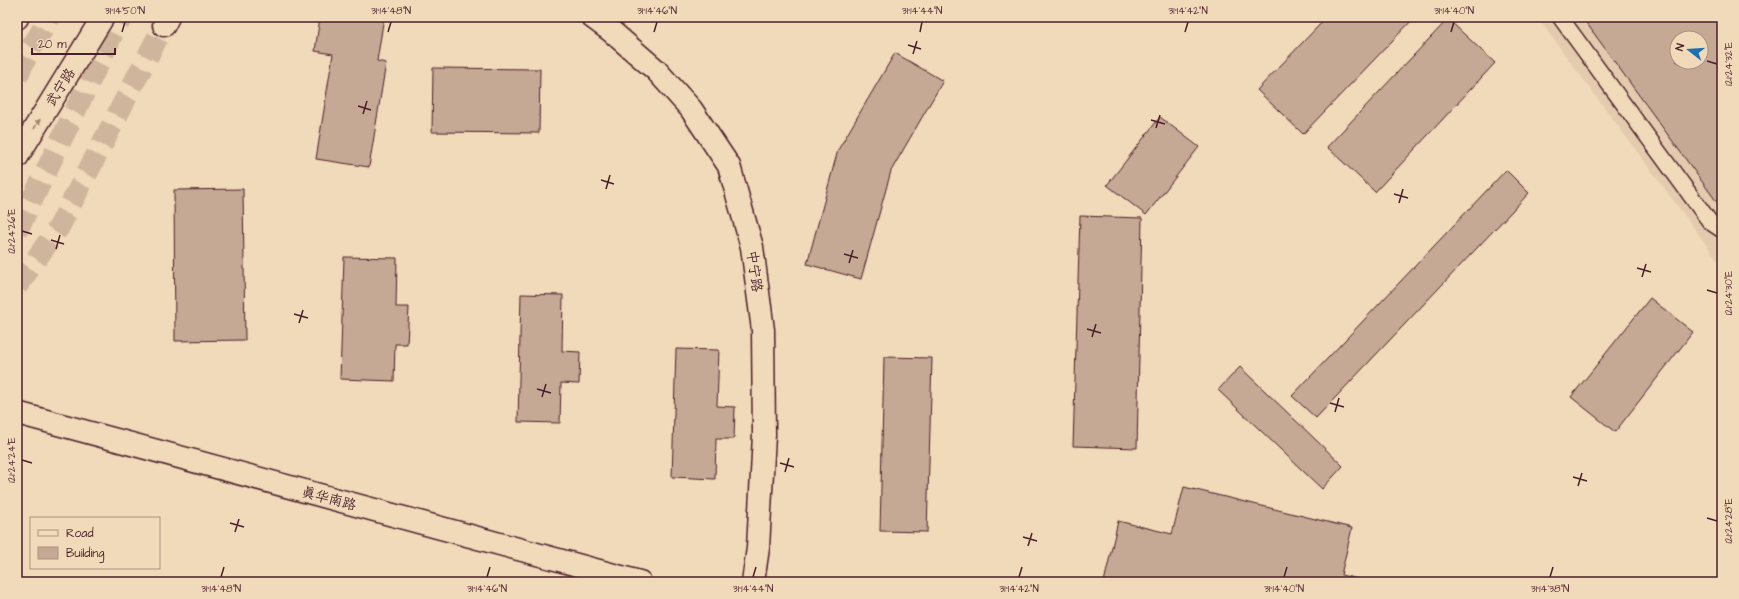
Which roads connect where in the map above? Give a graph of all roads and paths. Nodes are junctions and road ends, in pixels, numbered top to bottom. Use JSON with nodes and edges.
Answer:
{"nodes":[{"id":1,"x":103,"y":17,"type":"edge"},
{"id":2,"x":592,"y":17,"type":"edge"},
{"id":3,"x":1560,"y":17,"type":"edge"},
{"id":4,"x":17,"y":157,"type":"edge"},
{"id":5,"x":1722,"y":230,"type":"edge"},
{"id":6,"x":17,"y":413,"type":"edge"},
{"id":7,"x":640,"y":582,"type":"edge"},
{"id":8,"x":753,"y":582,"type":"edge"}],
"edges":[{"from":4,"to":1,"type":"main road","name":"武宁路","one_way":true},
{"from":2,"to":8,"type":"main road","name":"中宁路"},
{"from":3,"to":5,"type":"lane"},
{"from":6,"to":7,"type":"main road","name":"真华南路"}]}
